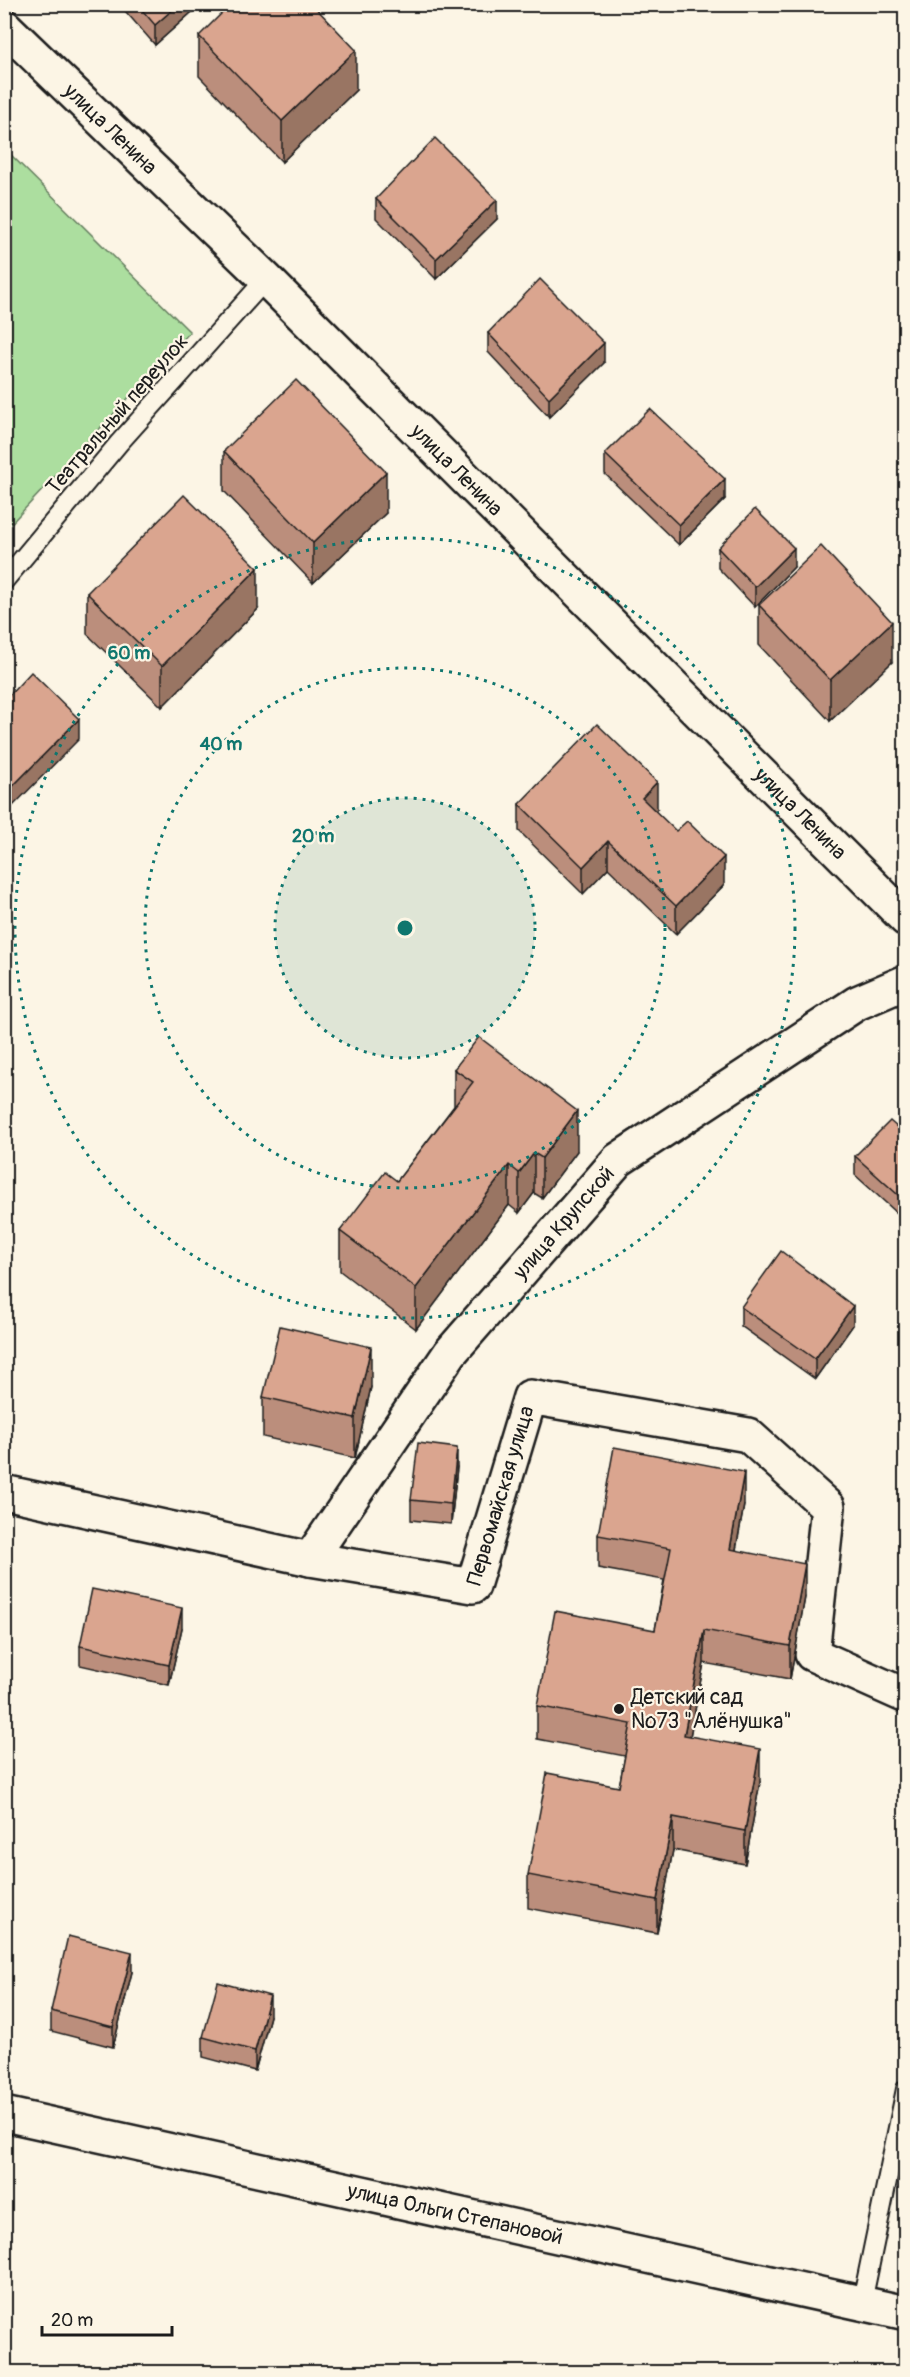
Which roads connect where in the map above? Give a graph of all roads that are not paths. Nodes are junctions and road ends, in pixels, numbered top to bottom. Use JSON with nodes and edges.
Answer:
{"nodes":[{"id":1,"x":4,"y":26,"type":"edge"},
{"id":2,"x":266,"y":279,"type":"junction"},
{"id":3,"x":4,"y":581,"type":"edge"},
{"id":4,"x":906,"y":919,"type":"edge"},
{"id":5,"x":906,"y":982,"type":"edge"},
{"id":6,"x":4,"y":1491,"type":"edge"},
{"id":7,"x":310,"y":1560,"type":"junction"},
{"id":8,"x":906,"y":1696,"type":"edge"},
{"id":9,"x":906,"y":2089,"type":"edge"},
{"id":10,"x":4,"y":2114,"type":"edge"},
{"id":11,"x":862,"y":2302,"type":"junction"},
{"id":12,"x":906,"y":2313,"type":"edge"}],
"edges":[{"from":1,"to":2,"type":"street","name":"улица Ленина"},
{"from":2,"to":3,"type":"lane","name":"Театральный переулок"},
{"from":2,"to":4,"type":"street","name":"улица Ленина"},
{"from":5,"to":7,"type":"street","name":"улица Крупской"},
{"from":6,"to":7,"type":"street","name":"Первомайская улица"},
{"from":7,"to":8,"type":"street","name":"Первомайская улица"},
{"from":9,"to":11,"type":"lane"},
{"from":10,"to":11,"type":"street","name":"улица Ольги Степановой"},
{"from":11,"to":12,"type":"street","name":"улица Ольги Степановой"}]}
